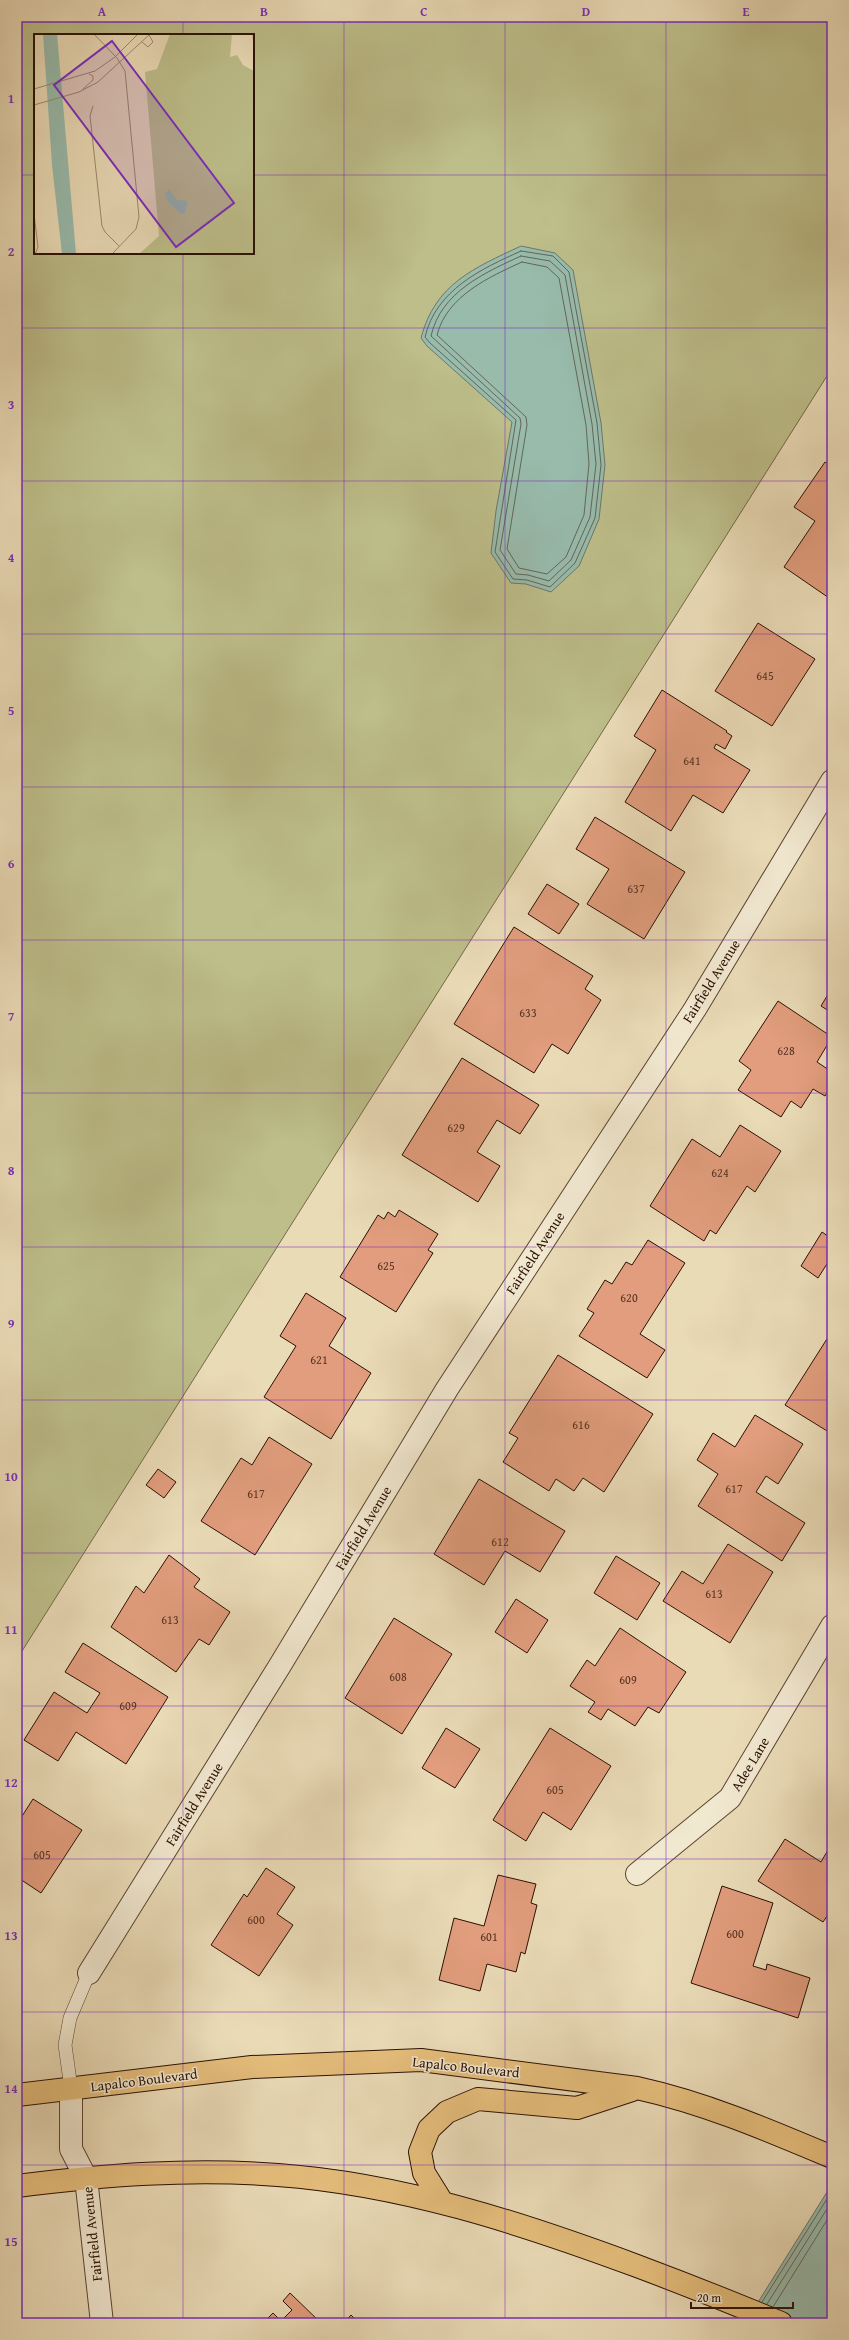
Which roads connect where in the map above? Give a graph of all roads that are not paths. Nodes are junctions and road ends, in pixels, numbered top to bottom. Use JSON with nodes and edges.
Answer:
{"nodes":[{"id":1,"x":832,"y":781,"type":"edge"},
{"id":2,"x":832,"y":1626,"type":"edge"},
{"id":3,"x":637,"y":1874,"type":"dead end"},
{"id":4,"x":89,"y":1973,"type":"joint"},
{"id":5,"x":71,"y":2088,"type":"junction"},
{"id":6,"x":637,"y":2088,"type":"junction"},
{"id":7,"x":17,"y":2095,"type":"edge"},
{"id":8,"x":826,"y":2155,"type":"edge"},
{"id":9,"x":86,"y":2178,"type":"junction"},
{"id":10,"x":17,"y":2186,"type":"edge"},
{"id":11,"x":442,"y":2202,"type":"junction"},
{"id":12,"x":102,"y":2323,"type":"edge"},
{"id":13,"x":781,"y":2323,"type":"edge"}],
"edges":[{"from":1,"to":4,"type":"street","name":"Fairfield Avenue"},
{"from":2,"to":3,"type":"street","name":"Adee Lane"},
{"from":4,"to":5,"type":"lane","name":"Fairfield Avenue"},
{"from":5,"to":6,"type":"main road","name":"Lapalco Boulevard"},
{"from":5,"to":7,"type":"main road","name":"Lapalco Boulevard"},
{"from":5,"to":9,"type":"street","name":"Fairfield Avenue"},
{"from":6,"to":8,"type":"main road","name":"Lapalco Boulevard"},
{"from":6,"to":11,"type":"main road"},
{"from":9,"to":10,"type":"main road"},
{"from":9,"to":11,"type":"main road"},
{"from":9,"to":12,"type":"street","name":"Fairfield Avenue"},
{"from":11,"to":13,"type":"main road"}]}
